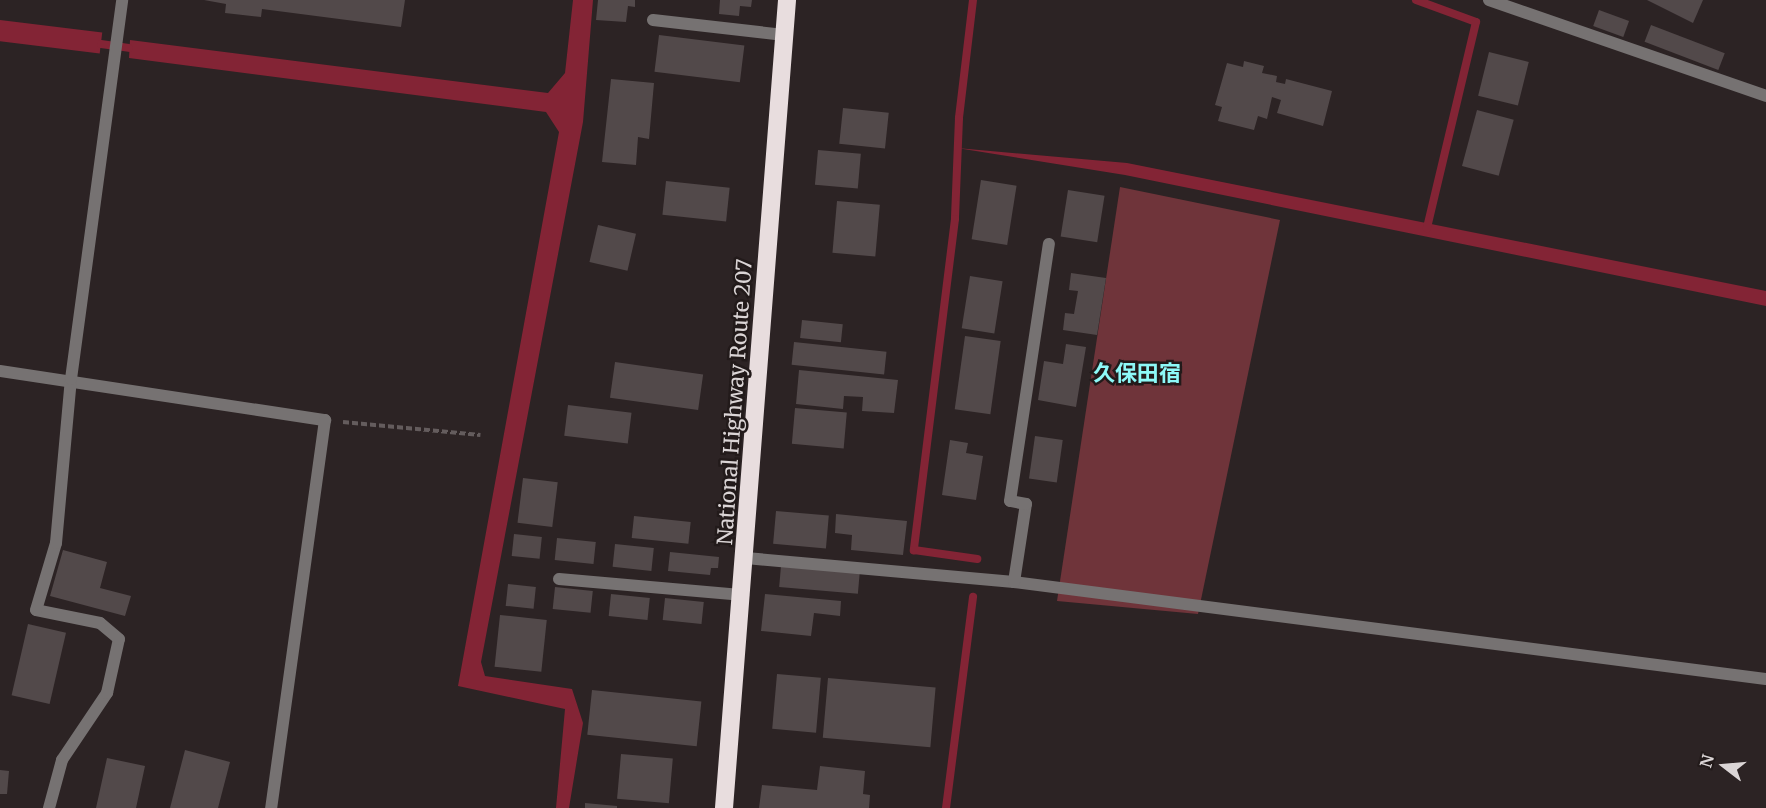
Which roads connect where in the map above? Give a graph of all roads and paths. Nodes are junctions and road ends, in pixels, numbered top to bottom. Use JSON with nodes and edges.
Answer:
{"nodes":[{"id":1,"x":122,"y":0,"type":"edge"},
{"id":2,"x":787,"y":0,"type":"edge"},
{"id":3,"x":1489,"y":0,"type":"edge"},
{"id":4,"x":653,"y":20,"type":"dead end"},
{"id":5,"x":784,"y":35,"type":"junction"},
{"id":6,"x":1766,"y":96,"type":"edge"},
{"id":7,"x":1049,"y":244,"type":"dead end"},
{"id":8,"x":0,"y":371,"type":"edge"},
{"id":9,"x":71,"y":380,"type":"junction"},
{"id":10,"x":325,"y":420,"type":"junction"},
{"id":11,"x":480,"y":435,"type":"dead end"},
{"id":12,"x":746,"y":558,"type":"junction"},
{"id":13,"x":559,"y":579,"type":"dead end"},
{"id":14,"x":1014,"y":582,"type":"junction"},
{"id":15,"x":743,"y":595,"type":"junction"},
{"id":16,"x":1766,"y":679,"type":"edge"},
{"id":17,"x":49,"y":808,"type":"edge"},
{"id":18,"x":271,"y":808,"type":"edge"},
{"id":19,"x":724,"y":808,"type":"edge"}],
"edges":[{"from":1,"to":9,"type":"street"},
{"from":2,"to":5,"type":"highway","name":"National Highway Route 207"},
{"from":3,"to":6,"type":"street"},
{"from":4,"to":5,"type":"street"},
{"from":5,"to":12,"type":"highway","name":"National Highway Route 207"},
{"from":7,"to":14,"type":"street"},
{"from":8,"to":9,"type":"street"},
{"from":9,"to":10,"type":"street"},
{"from":9,"to":17,"type":"street"},
{"from":10,"to":11,"type":"path"},
{"from":10,"to":18,"type":"street"},
{"from":12,"to":14,"type":"street"},
{"from":12,"to":15,"type":"highway","name":"National Highway Route 207"},
{"from":13,"to":15,"type":"street"},
{"from":14,"to":16,"type":"street"},
{"from":15,"to":19,"type":"highway","name":"National Highway Route 207"}]}
